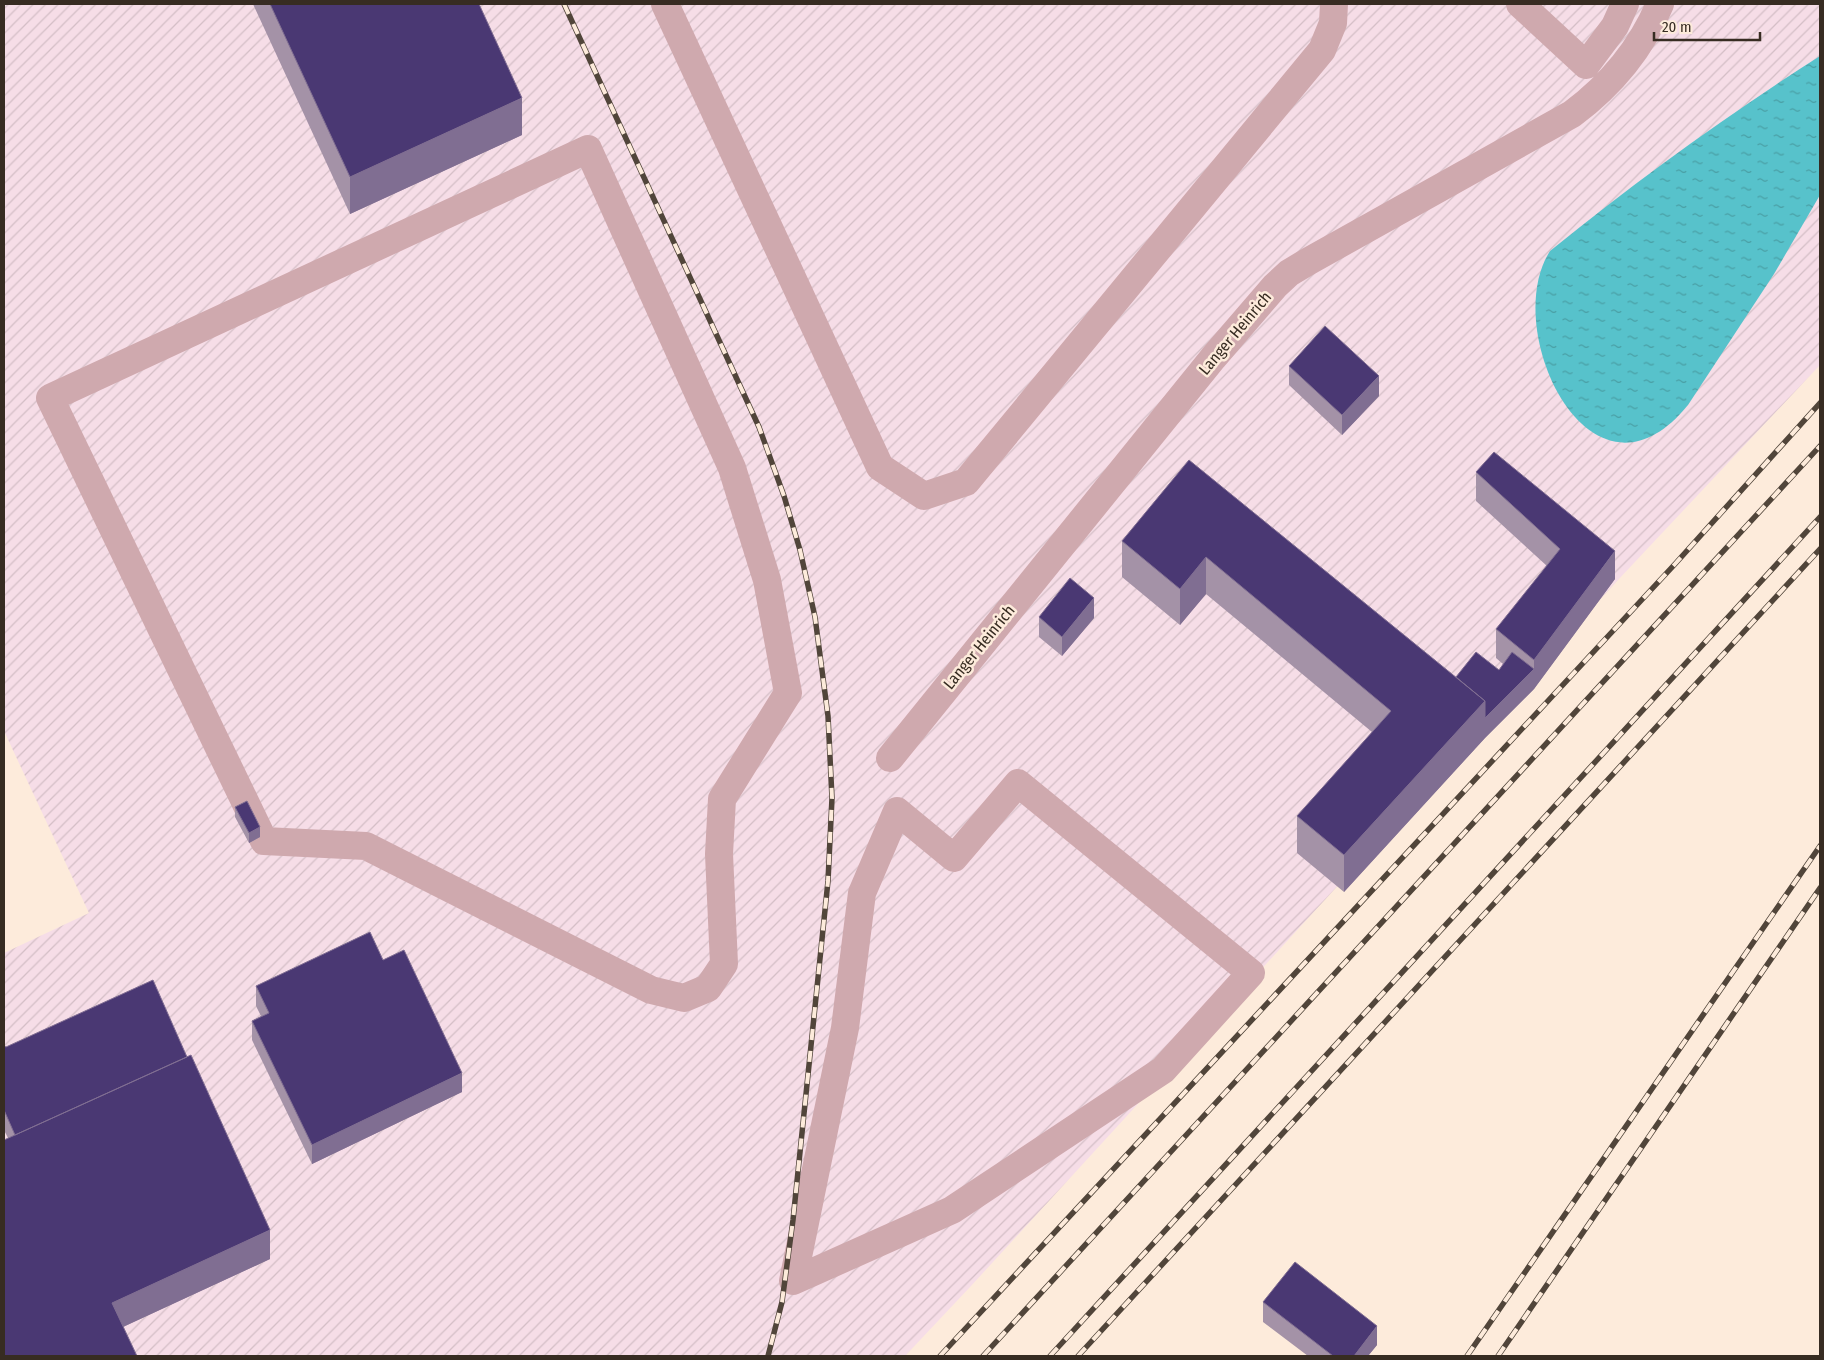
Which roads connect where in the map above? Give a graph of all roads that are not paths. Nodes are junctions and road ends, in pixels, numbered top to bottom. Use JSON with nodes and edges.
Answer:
{"nodes":[{"id":1,"x":665,"y":4,"type":"edge"},
{"id":2,"x":1334,"y":4,"type":"edge"},
{"id":3,"x":1520,"y":4,"type":"edge"},
{"id":4,"x":1625,"y":4,"type":"edge"},
{"id":5,"x":1660,"y":4,"type":"edge"},
{"id":6,"x":890,"y":758,"type":"dead end"},
{"id":7,"x":264,"y":841,"type":"joint"},
{"id":8,"x":793,"y":1281,"type":"joint"}],
"edges":[{"from":1,"to":2,"type":"street"},
{"from":3,"to":4,"type":"street"},
{"from":5,"to":6,"type":"street","name":"Langer Heinrich"},
{"from":7,"to":7,"type":"street"},
{"from":8,"to":8,"type":"street"}]}
